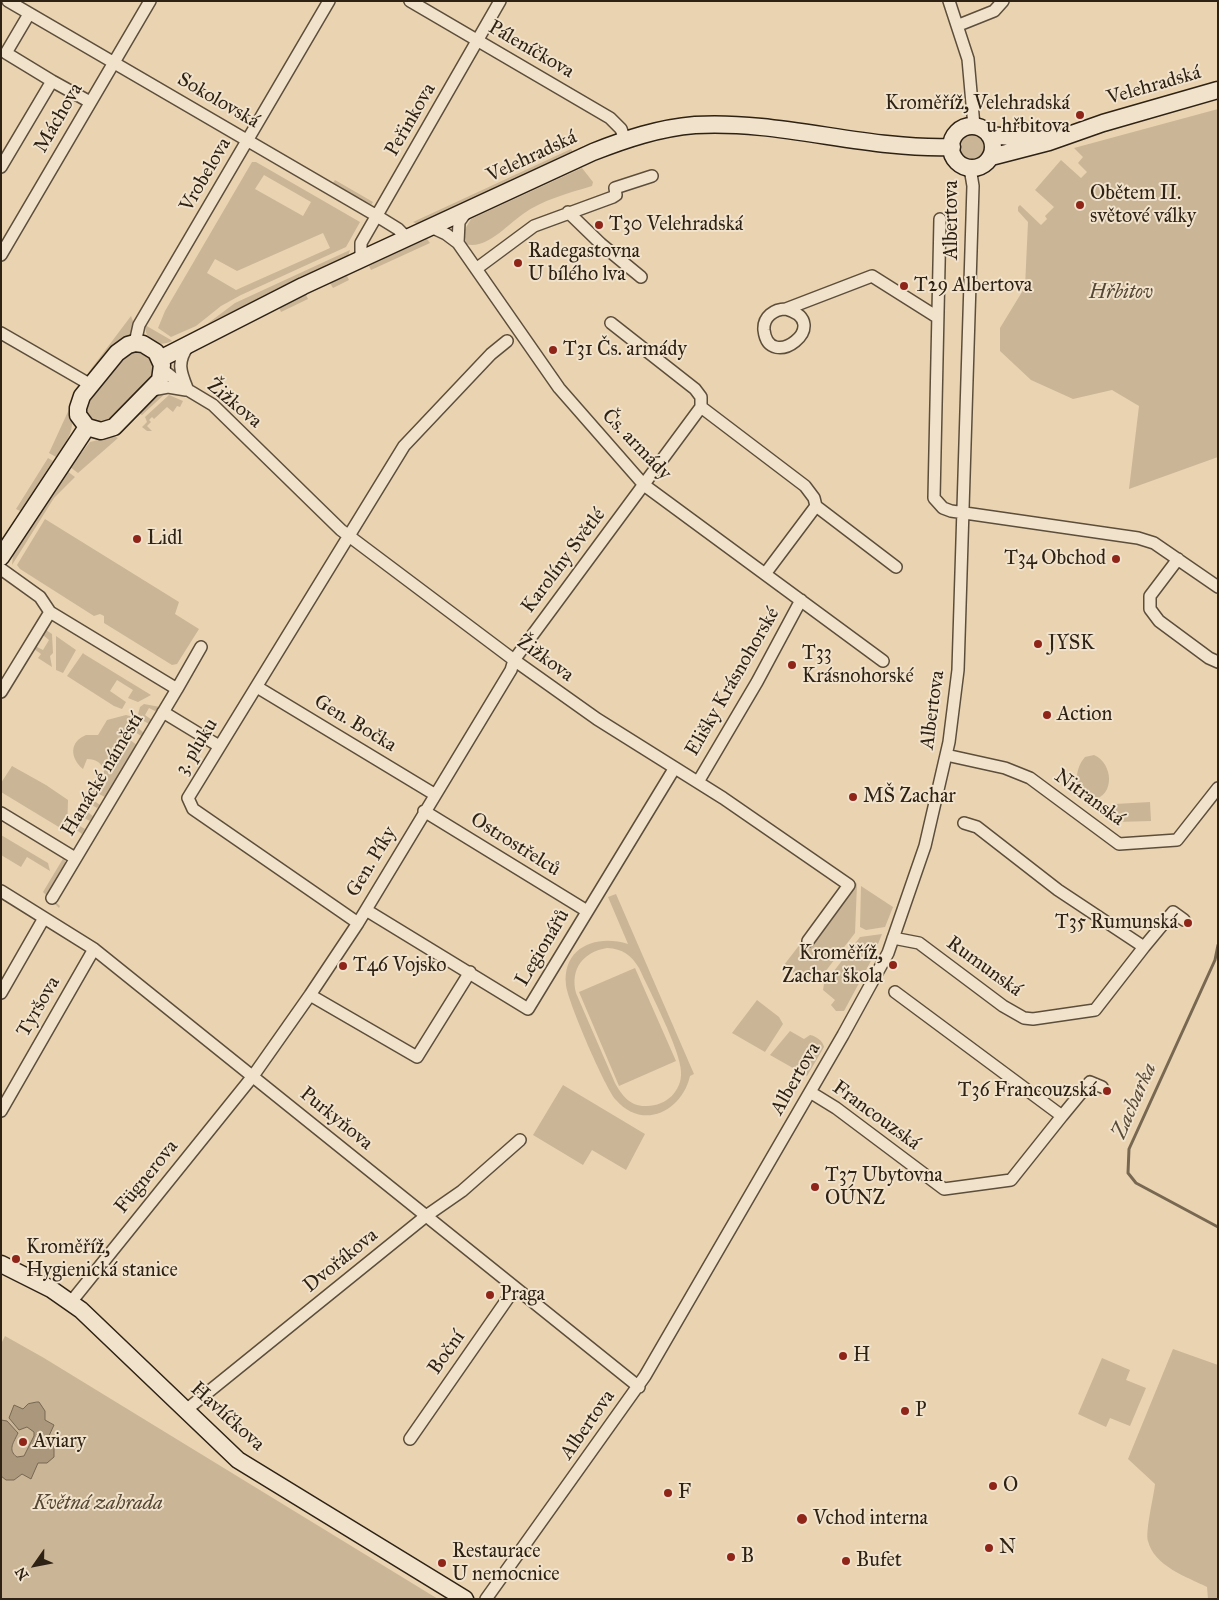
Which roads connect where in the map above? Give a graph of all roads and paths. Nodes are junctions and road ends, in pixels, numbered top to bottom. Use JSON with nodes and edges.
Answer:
{"nodes":[{"id":1,"x":8,"y":1,"type":"edge"},
{"id":2,"x":150,"y":1,"type":"edge"},
{"id":3,"x":329,"y":1,"type":"edge"},
{"id":4,"x":410,"y":1,"type":"edge"},
{"id":5,"x":500,"y":1,"type":"edge"},
{"id":6,"x":950,"y":1,"type":"edge"},
{"id":7,"x":1003,"y":1,"type":"edge"},
{"id":8,"x":29,"y":14,"type":"junction"},
{"id":9,"x":959,"y":25,"type":"junction"},
{"id":10,"x":478,"y":41,"type":"junction"},
{"id":11,"x":114,"y":62,"type":"junction"},
{"id":12,"x":52,"y":81,"type":"junction"},
{"id":13,"x":1218,"y":90,"type":"edge"},
{"id":14,"x":90,"y":102,"type":"junction"},
{"id":15,"x":1103,"y":123,"type":"junction"},
{"id":16,"x":974,"y":126,"type":"junction"},
{"id":17,"x":990,"y":134,"type":"junction"},
{"id":18,"x":626,"y":140,"type":"junction"},
{"id":19,"x":248,"y":141,"type":"junction"},
{"id":20,"x":952,"y":147,"type":"junction"},
{"id":21,"x":991,"y":157,"type":"junction"},
{"id":22,"x":1,"y":168,"type":"edge"},
{"id":23,"x":970,"y":168,"type":"junction"},
{"id":24,"x":652,"y":176,"type":"dead end"},
{"id":25,"x":467,"y":211,"type":"junction"},
{"id":26,"x":568,"y":212,"type":"junction"},
{"id":27,"x":377,"y":216,"type":"junction"},
{"id":28,"x":940,"y":219,"type":"dead end"},
{"id":29,"x":431,"y":227,"type":"junction"},
{"id":30,"x":406,"y":238,"type":"junction"},
{"id":31,"x":458,"y":244,"type":"junction"},
{"id":32,"x":1,"y":254,"type":"edge"},
{"id":33,"x":361,"y":259,"type":"junction"},
{"id":34,"x":476,"y":269,"type":"junction"},
{"id":35,"x":641,"y":277,"type":"dead end"},
{"id":36,"x":786,"y":308,"type":"dead end"},
{"id":37,"x":937,"y":317,"type":"junction"},
{"id":38,"x":611,"y":323,"type":"dead end"},
{"id":39,"x":1,"y":333,"type":"edge"},
{"id":40,"x":192,"y":341,"type":"junction"},
{"id":41,"x":507,"y":341,"type":"dead end"},
{"id":42,"x":135,"y":343,"type":"junction"},
{"id":43,"x":161,"y":364,"type":"junction"},
{"id":44,"x":91,"y":384,"type":"junction"},
{"id":45,"x":152,"y":390,"type":"junction"},
{"id":46,"x":188,"y":390,"type":"junction"},
{"id":47,"x":701,"y":407,"type":"junction"},
{"id":48,"x":87,"y":427,"type":"junction"},
{"id":49,"x":644,"y":486,"type":"junction"},
{"id":50,"x":816,"y":506,"type":"junction"},
{"id":51,"x":963,"y":513,"type":"junction"},
{"id":52,"x":348,"y":535,"type":"junction"},
{"id":53,"x":1,"y":557,"type":"edge"},
{"id":54,"x":1178,"y":559,"type":"junction"},
{"id":55,"x":896,"y":567,"type":"dead end"},
{"id":56,"x":1,"y":569,"type":"edge"},
{"id":57,"x":765,"y":574,"type":"junction"},
{"id":58,"x":1218,"y":588,"type":"edge"},
{"id":59,"x":801,"y":600,"type":"junction"},
{"id":60,"x":50,"y":612,"type":"junction"},
{"id":61,"x":200,"y":648,"type":"dead end"},
{"id":62,"x":514,"y":660,"type":"junction"},
{"id":63,"x":883,"y":661,"type":"dead end"},
{"id":64,"x":1218,"y":662,"type":"edge"},
{"id":65,"x":257,"y":687,"type":"junction"},
{"id":66,"x":177,"y":690,"type":"junction"},
{"id":67,"x":1,"y":692,"type":"edge"},
{"id":68,"x":163,"y":712,"type":"junction"},
{"id":69,"x":220,"y":746,"type":"junction"},
{"id":70,"x":946,"y":755,"type":"junction"},
{"id":71,"x":674,"y":769,"type":"junction"},
{"id":72,"x":698,"y":782,"type":"junction"},
{"id":73,"x":1218,"y":788,"type":"edge"},
{"id":74,"x":434,"y":794,"type":"junction"},
{"id":75,"x":424,"y":811,"type":"junction"},
{"id":76,"x":1,"y":813,"type":"edge"},
{"id":77,"x":964,"y":823,"type":"dead end"},
{"id":78,"x":75,"y":858,"type":"junction"},
{"id":79,"x":1,"y":891,"type":"edge"},
{"id":80,"x":52,"y":898,"type":"dead end"},
{"id":81,"x":366,"y":910,"type":"junction"},
{"id":82,"x":587,"y":910,"type":"junction"},
{"id":83,"x":44,"y":918,"type":"junction"},
{"id":84,"x":1184,"y":920,"type":"dead end"},
{"id":85,"x":358,"y":923,"type":"junction"},
{"id":86,"x":893,"y":938,"type":"junction"},
{"id":87,"x":808,"y":941,"type":"dead end"},
{"id":88,"x":1144,"y":947,"type":"junction"},
{"id":89,"x":94,"y":949,"type":"junction"},
{"id":90,"x":470,"y":972,"type":"junction"},
{"id":91,"x":895,"y":992,"type":"dead end"},
{"id":92,"x":1,"y":994,"type":"edge"},
{"id":93,"x":310,"y":995,"type":"junction"},
{"id":94,"x":253,"y":1076,"type":"junction"},
{"id":95,"x":1102,"y":1087,"type":"dead end"},
{"id":96,"x":810,"y":1092,"type":"junction"},
{"id":97,"x":1,"y":1111,"type":"edge"},
{"id":98,"x":1062,"y":1116,"type":"junction"},
{"id":99,"x":520,"y":1140,"type":"dead end"},
{"id":100,"x":426,"y":1216,"type":"junction"},
{"id":101,"x":1,"y":1264,"type":"edge"},
{"id":102,"x":515,"y":1288,"type":"junction"},
{"id":103,"x":70,"y":1302,"type":"junction"},
{"id":104,"x":639,"y":1387,"type":"junction"},
{"id":105,"x":186,"y":1410,"type":"junction"},
{"id":106,"x":410,"y":1439,"type":"dead end"},
{"id":107,"x":465,"y":1599,"type":"edge"},
{"id":108,"x":486,"y":1599,"type":"edge"}],
"edges":[{"from":1,"to":8,"type":"street","name":"Sokolovská"},
{"from":2,"to":11,"type":"street","name":"Máchova"},
{"from":3,"to":19,"type":"street","name":"Vrobelova"},
{"from":4,"to":10,"type":"street","name":"Páleníčkova"},
{"from":5,"to":10,"type":"street","name":"Peřinkova"},
{"from":6,"to":9,"type":"street"},
{"from":7,"to":9,"type":"street"},
{"from":8,"to":11,"type":"street","name":"Sokolovská"},
{"from":8,"to":12,"type":"street"},
{"from":9,"to":16,"type":"street"},
{"from":10,"to":18,"type":"street","name":"Páleníčkova"},
{"from":10,"to":27,"type":"street","name":"Peřinkova"},
{"from":11,"to":14,"type":"street","name":"Máchova"},
{"from":11,"to":19,"type":"street","name":"Sokolovská"},
{"from":12,"to":14,"type":"street"},
{"from":12,"to":22,"type":"street"},
{"from":13,"to":15,"type":"main road","name":"Velehradská"},
{"from":14,"to":32,"type":"street","name":"Máchova"},
{"from":15,"to":17,"type":"main road","name":"Velehradská"},
{"from":15,"to":21,"type":"main road","name":"Velehradská"},
{"from":16,"to":17,"type":"main road","name":"Velehradská"},
{"from":16,"to":20,"type":"main road"},
{"from":17,"to":21,"type":"main road"},
{"from":18,"to":20,"type":"main road","name":"Velehradská"},
{"from":18,"to":25,"type":"main road","name":"Velehradská"},
{"from":19,"to":27,"type":"street","name":"Sokolovská"},
{"from":19,"to":42,"type":"street","name":"Vrobelova"},
{"from":20,"to":23,"type":"main road"},
{"from":21,"to":23,"type":"main road","name":"Velehradská"},
{"from":23,"to":51,"type":"street","name":"Albertova"},
{"from":24,"to":26,"type":"street"},
{"from":25,"to":29,"type":"main road","name":"Velehradská"},
{"from":25,"to":31,"type":"street"},
{"from":26,"to":34,"type":"street"},
{"from":26,"to":35,"type":"street"},
{"from":27,"to":30,"type":"street","name":"Sokolovská"},
{"from":27,"to":33,"type":"street","name":"Peřinkova"},
{"from":28,"to":37,"type":"street","name":"Albertova"},
{"from":29,"to":30,"type":"main road","name":"Velehradská"},
{"from":29,"to":31,"type":"street","name":"Čs. armády"},
{"from":30,"to":33,"type":"main road","name":"Velehradská"},
{"from":31,"to":34,"type":"street","name":"Čs. armády"},
{"from":33,"to":40,"type":"main road","name":"Velehradská"},
{"from":34,"to":49,"type":"street","name":"Čs. armády"},
{"from":36,"to":37,"type":"street"},
{"from":37,"to":51,"type":"street","name":"Albertova"},
{"from":38,"to":47,"type":"street"},
{"from":39,"to":44,"type":"street"},
{"from":40,"to":43,"type":"main road","name":"Velehradská"},
{"from":40,"to":46,"type":"street","name":"Žižkova"},
{"from":41,"to":52,"type":"street","name":"3. pluku"},
{"from":42,"to":43,"type":"main road"},
{"from":42,"to":44,"type":"main road"},
{"from":43,"to":45,"type":"main road"},
{"from":43,"to":46,"type":"street","name":"Žižkova"},
{"from":44,"to":48,"type":"main road"},
{"from":45,"to":46,"type":"street"},
{"from":45,"to":48,"type":"main road"},
{"from":46,"to":52,"type":"street","name":"Žižkova"},
{"from":47,"to":49,"type":"street","name":"Karolíny Světlé"},
{"from":47,"to":50,"type":"street"},
{"from":48,"to":53,"type":"main road"},
{"from":49,"to":57,"type":"street","name":"Čs. armády"},
{"from":49,"to":62,"type":"street","name":"Karolíny Světlé"},
{"from":50,"to":55,"type":"street"},
{"from":50,"to":57,"type":"street"},
{"from":51,"to":54,"type":"street"},
{"from":51,"to":70,"type":"street","name":"Albertova"},
{"from":52,"to":62,"type":"street","name":"Žižkova"},
{"from":52,"to":65,"type":"street","name":"3. pluku"},
{"from":54,"to":58,"type":"street"},
{"from":54,"to":64,"type":"street"},
{"from":56,"to":60,"type":"street"},
{"from":57,"to":59,"type":"street","name":"Čs. armády"},
{"from":59,"to":63,"type":"street","name":"Čs. armády"},
{"from":59,"to":72,"type":"street","name":"Elišky Krásnohorské"},
{"from":60,"to":66,"type":"street"},
{"from":60,"to":67,"type":"street"},
{"from":61,"to":66,"type":"street","name":"Hanácké náměstí"},
{"from":62,"to":71,"type":"street","name":"Žižkova"},
{"from":62,"to":74,"type":"street","name":"Gen. Píky"},
{"from":65,"to":69,"type":"street","name":"3. pluku"},
{"from":65,"to":74,"type":"street","name":"Gen. Bočka"},
{"from":66,"to":68,"type":"street","name":"Hanácké náměstí"},
{"from":68,"to":69,"type":"street"},
{"from":68,"to":78,"type":"street","name":"Hanácké náměstí"},
{"from":69,"to":85,"type":"street","name":"3. pluku"},
{"from":70,"to":73,"type":"street","name":"Nitranská"},
{"from":70,"to":86,"type":"street","name":"Albertova"},
{"from":71,"to":72,"type":"street","name":"Žižkova"},
{"from":71,"to":82,"type":"street","name":"Legionářů"},
{"from":72,"to":87,"type":"street","name":"Žižkova"},
{"from":74,"to":75,"type":"street","name":"Gen. Píky"},
{"from":75,"to":81,"type":"street","name":"Gen. Píky"},
{"from":75,"to":82,"type":"street","name":"Ostrostřelců"},
{"from":76,"to":78,"type":"street","name":"Hanácké náměstí"},
{"from":77,"to":88,"type":"street"},
{"from":78,"to":80,"type":"street"},
{"from":79,"to":83,"type":"street","name":"Purkyňova"},
{"from":81,"to":85,"type":"street","name":"Gen. Píky"},
{"from":81,"to":90,"type":"street","name":"Legionářů"},
{"from":82,"to":90,"type":"street","name":"Legionářů"},
{"from":83,"to":89,"type":"street","name":"Purkyňova"},
{"from":83,"to":92,"type":"street"},
{"from":84,"to":88,"type":"street","name":"Rumunská"},
{"from":85,"to":93,"type":"street","name":"Gen. Píky"},
{"from":86,"to":88,"type":"street","name":"Rumunská"},
{"from":86,"to":96,"type":"street","name":"Albertova"},
{"from":89,"to":94,"type":"street","name":"Purkyňova"},
{"from":89,"to":97,"type":"street","name":"Tyršova"},
{"from":90,"to":93,"type":"street"},
{"from":91,"to":98,"type":"street"},
{"from":93,"to":94,"type":"street","name":"Gen. Píky"},
{"from":94,"to":100,"type":"street","name":"Purkyňova"},
{"from":94,"to":103,"type":"street","name":"Fügnerova"},
{"from":95,"to":98,"type":"street","name":"Francouzská"},
{"from":96,"to":98,"type":"street","name":"Francouzská"},
{"from":96,"to":104,"type":"street","name":"Albertova"},
{"from":99,"to":100,"type":"street","name":"Dvořákova"},
{"from":100,"to":102,"type":"street","name":"Purkyňova"},
{"from":100,"to":105,"type":"street","name":"Dvořákova"},
{"from":101,"to":103,"type":"main road","name":"Havlíčkova"},
{"from":102,"to":104,"type":"street","name":"Purkyňova"},
{"from":102,"to":106,"type":"street","name":"Boční"},
{"from":103,"to":105,"type":"main road","name":"Havlíčkova"},
{"from":104,"to":108,"type":"street","name":"Albertova"},
{"from":105,"to":107,"type":"main road","name":"Havlíčkova"}]}
